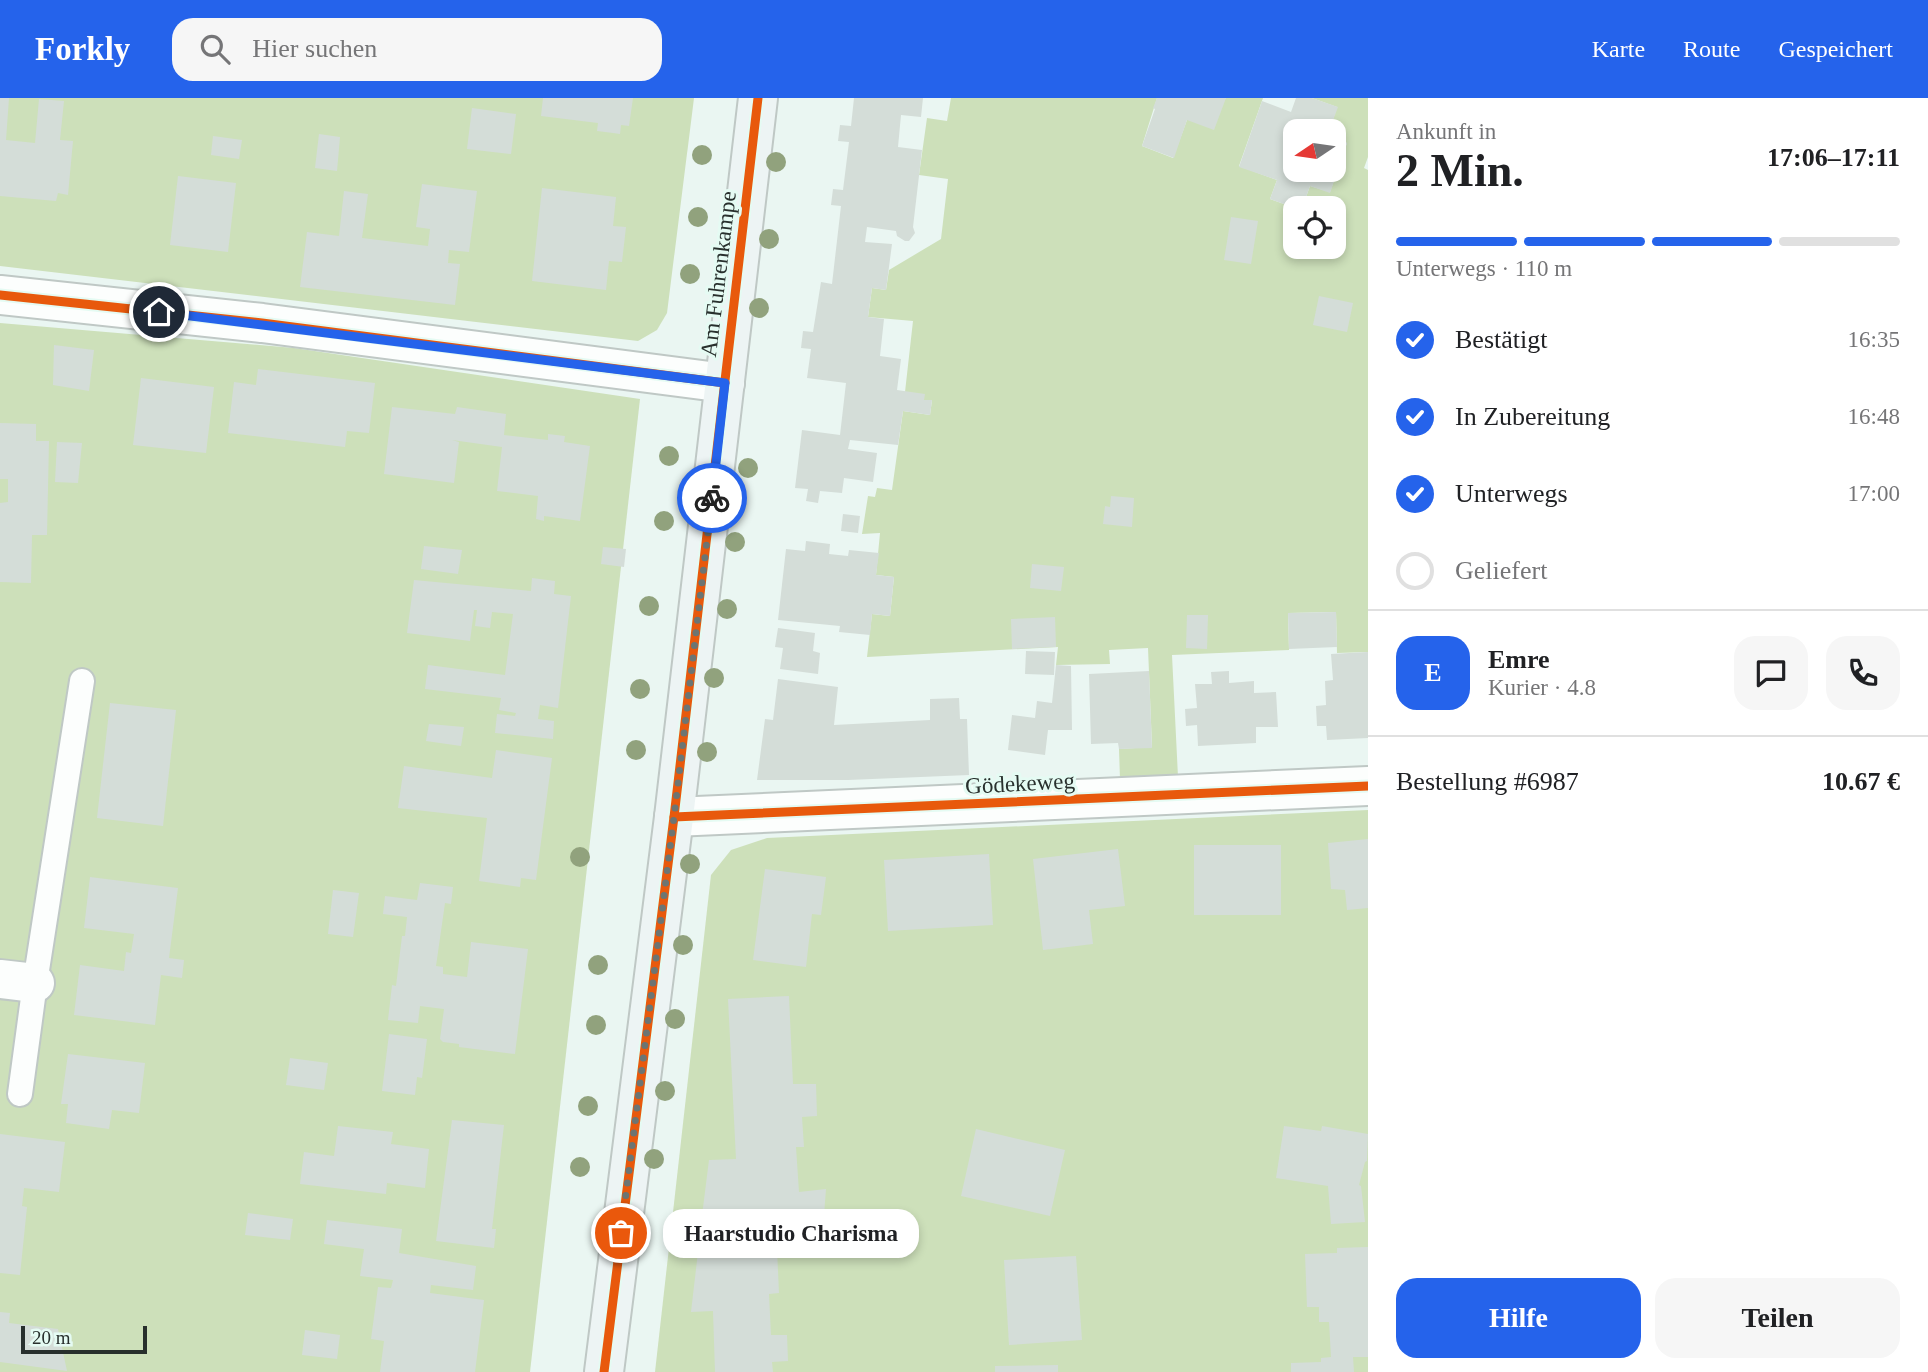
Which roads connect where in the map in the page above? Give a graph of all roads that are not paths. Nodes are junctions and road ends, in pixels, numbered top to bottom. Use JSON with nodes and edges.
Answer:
{"nodes":[{"id":1,"x":758,"y":98,"type":"edge"},
{"id":2,"x":0,"y":295,"type":"edge"},
{"id":3,"x":725,"y":383,"type":"junction"},
{"id":4,"x":82,"y":681,"type":"dead end"},
{"id":5,"x":1368,"y":786,"type":"edge"},
{"id":6,"x":674,"y":817,"type":"junction"},
{"id":7,"x":17,"y":981,"type":"edge"},
{"id":8,"x":20,"y":1094,"type":"dead end"},
{"id":9,"x":604,"y":1372,"type":"edge"}],
"edges":[{"from":1,"to":3,"type":"street","name":"Am Fuhrenkampe"},
{"from":2,"to":3,"type":"street"},
{"from":3,"to":6,"type":"street","name":"Am Fuhrenkampe"},
{"from":4,"to":7,"type":"lane"},
{"from":5,"to":6,"type":"street","name":"Gödekeweg"},
{"from":6,"to":9,"type":"street","name":"Am Fuhrenkampe"},
{"from":7,"to":8,"type":"lane"}]}
